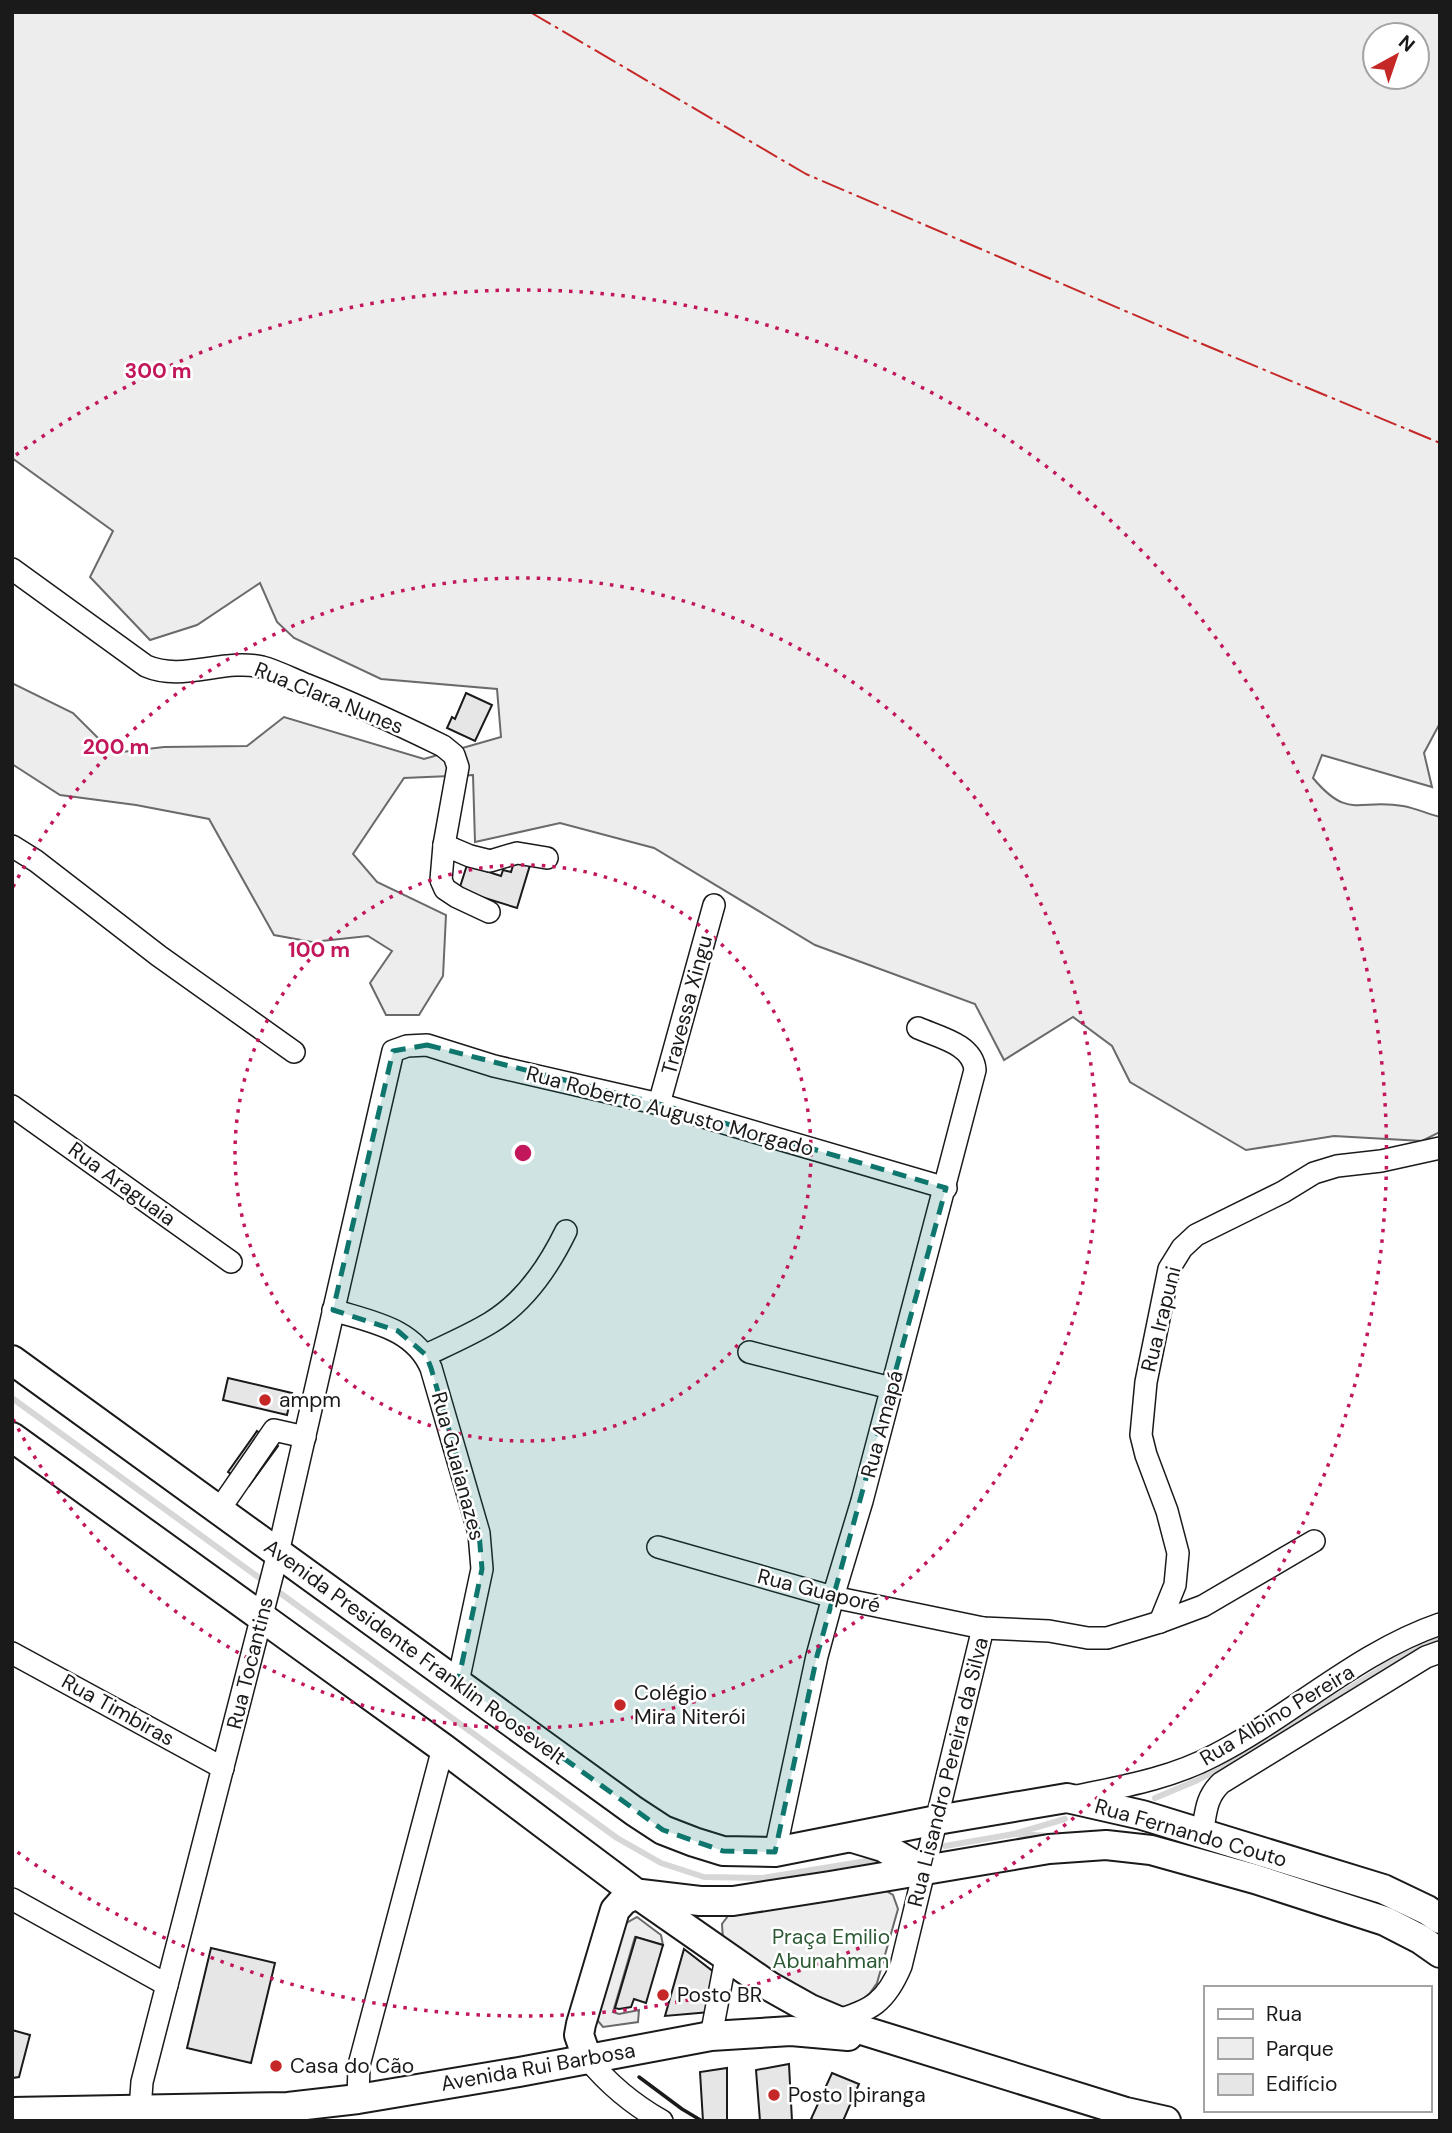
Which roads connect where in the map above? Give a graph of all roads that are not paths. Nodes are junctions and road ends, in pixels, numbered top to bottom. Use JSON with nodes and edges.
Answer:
{"nodes":[{"id":1,"x":12,"y":569,"type":"edge"},
{"id":2,"x":444,"y":845,"type":"junction"},
{"id":3,"x":12,"y":846,"type":"edge"},
{"id":4,"x":547,"y":858,"type":"dead end"},
{"id":5,"x":714,"y":905,"type":"dead end"},
{"id":6,"x":489,"y":912,"type":"dead end"},
{"id":7,"x":918,"y":1028,"type":"dead end"},
{"id":8,"x":393,"y":1051,"type":"joint"},
{"id":9,"x":294,"y":1052,"type":"dead end"},
{"id":10,"x":659,"y":1104,"type":"junction"},
{"id":11,"x":12,"y":1106,"type":"edge"},
{"id":12,"x":1440,"y":1148,"type":"edge"},
{"id":13,"x":946,"y":1188,"type":"junction"},
{"id":14,"x":566,"y":1231,"type":"dead end"},
{"id":15,"x":231,"y":1262,"type":"dead end"},
{"id":16,"x":334,"y":1310,"type":"junction"},
{"id":17,"x":749,"y":1352,"type":"dead end"},
{"id":18,"x":426,"y":1355,"type":"junction"},
{"id":19,"x":12,"y":1360,"type":"edge"},
{"id":20,"x":891,"y":1388,"type":"junction"},
{"id":21,"x":12,"y":1437,"type":"edge"},
{"id":22,"x":305,"y":1437,"type":"junction"},
{"id":23,"x":219,"y":1510,"type":"junction"},
{"id":24,"x":1314,"y":1541,"type":"dead end"},
{"id":25,"x":658,"y":1547,"type":"dead end"},
{"id":26,"x":276,"y":1564,"type":"junction"},
{"id":27,"x":833,"y":1597,"type":"junction"},
{"id":28,"x":264,"y":1608,"type":"junction"},
{"id":29,"x":1160,"y":1622,"type":"junction"},
{"id":30,"x":1440,"y":1623,"type":"edge"},
{"id":31,"x":983,"y":1628,"type":"junction"},
{"id":32,"x":1440,"y":1652,"type":"edge"},
{"id":33,"x":12,"y":1653,"type":"edge"},
{"id":34,"x":458,"y":1682,"type":"junction"},
{"id":35,"x":443,"y":1748,"type":"junction"},
{"id":36,"x":223,"y":1768,"type":"junction"},
{"id":37,"x":1067,"y":1798,"type":"junction"},
{"id":38,"x":937,"y":1820,"type":"junction"},
{"id":39,"x":1202,"y":1834,"type":"junction"},
{"id":40,"x":851,"y":1838,"type":"junction"},
{"id":41,"x":775,"y":1852,"type":"junction"},
{"id":42,"x":923,"y":1870,"type":"junction"},
{"id":43,"x":637,"y":1894,"type":"junction"},
{"id":44,"x":12,"y":1899,"type":"edge"},
{"id":45,"x":733,"y":1901,"type":"junction"},
{"id":46,"x":1440,"y":1919,"type":"edge"},
{"id":47,"x":1440,"y":1953,"type":"edge"},
{"id":48,"x":726,"y":1958,"type":"junction"},
{"id":49,"x":167,"y":1985,"type":"junction"},
{"id":50,"x":822,"y":2015,"type":"junction"},
{"id":51,"x":710,"y":2036,"type":"junction"},
{"id":52,"x":896,"y":2042,"type":"junction"},
{"id":53,"x":587,"y":2058,"type":"junction"},
{"id":54,"x":358,"y":2099,"type":"junction"},
{"id":55,"x":140,"y":2110,"type":"junction"},
{"id":56,"x":12,"y":2112,"type":"edge"},
{"id":57,"x":288,"y":2114,"type":"edge"},
{"id":58,"x":662,"y":2121,"type":"edge"},
{"id":59,"x":1166,"y":2121,"type":"edge"}],
"edges":[{"from":1,"to":2,"type":"street","name":"Rua Clara Nunes"},
{"from":2,"to":4,"type":"street"},
{"from":2,"to":6,"type":"street","name":"Rua Clara Nunes"},
{"from":3,"to":9,"type":"street"},
{"from":5,"to":10,"type":"street","name":"Travessa Xingu"},
{"from":7,"to":13,"type":"street","name":"Rua Amapá"},
{"from":8,"to":10,"type":"street","name":"Rua Roberto Augusto Morgado"},
{"from":8,"to":16,"type":"street","name":"Rua Tocantins"},
{"from":10,"to":13,"type":"street","name":"Rua Roberto Augusto Morgado"},
{"from":11,"to":15,"type":"street","name":"Rua Araguaia"},
{"from":12,"to":29,"type":"street","name":"Rua Irapuni"},
{"from":13,"to":20,"type":"street","name":"Rua Amapá"},
{"from":14,"to":18,"type":"street"},
{"from":16,"to":18,"type":"street"},
{"from":16,"to":22,"type":"street","name":"Rua Tocantins"},
{"from":17,"to":20,"type":"street"},
{"from":18,"to":34,"type":"street","name":"Rua Guaianazes"},
{"from":19,"to":23,"type":"main road","name":"Avenida Presidente Franklin Roosevelt"},
{"from":20,"to":27,"type":"street","name":"Rua Amapá"},
{"from":21,"to":28,"type":"main road"},
{"from":22,"to":23,"type":"street"},
{"from":22,"to":26,"type":"street","name":"Rua Tocantins"},
{"from":23,"to":26,"type":"main road","name":"Avenida Presidente Franklin Roosevelt"},
{"from":24,"to":29,"type":"street","name":"Rua Lisandro Pereira da Silva"},
{"from":25,"to":27,"type":"street","name":"Rua Guaporé"},
{"from":26,"to":28,"type":"street","name":"Rua Tocantins"},
{"from":26,"to":34,"type":"main road","name":"Avenida Presidente Franklin Roosevelt"},
{"from":27,"to":31,"type":"street","name":"Rua Guaporé"},
{"from":27,"to":41,"type":"street","name":"Rua Amapá"},
{"from":28,"to":35,"type":"main road"},
{"from":28,"to":36,"type":"street","name":"Rua Tocantins"},
{"from":29,"to":31,"type":"street","name":"Rua Lisandro Pereira da Silva"},
{"from":30,"to":37,"type":"street","name":"Rua Albino Pereira"},
{"from":31,"to":38,"type":"street","name":"Rua Lisandro Pereira da Silva"},
{"from":32,"to":39,"type":"street","name":"Rua Albino Pereira"},
{"from":33,"to":36,"type":"street","name":"Rua Timbiras"},
{"from":34,"to":41,"type":"main road","name":"Avenida Presidente Franklin Roosevelt"},
{"from":35,"to":43,"type":"main road"},
{"from":35,"to":54,"type":"street"},
{"from":36,"to":49,"type":"street","name":"Rua Tocantins"},
{"from":37,"to":38,"type":"main road","name":"Rua Fernando Couto"},
{"from":37,"to":39,"type":"main road","name":"Rua Fernando Couto"},
{"from":38,"to":40,"type":"main road","name":"Rua Fernando Couto"},
{"from":38,"to":42,"type":"street","name":"Rua Lisandro Pereira da Silva"},
{"from":39,"to":46,"type":"main road","name":"Rua Fernando Couto"},
{"from":40,"to":41,"type":"main road","name":"Avenida Presidente Franklin Roosevelt"},
{"from":40,"to":42,"type":"main road"},
{"from":42,"to":45,"type":"main road"},
{"from":42,"to":47,"type":"main road","name":"Rua Fernando Couto"},
{"from":42,"to":50,"type":"street","name":"Rua Lisandro Pereira da Silva"},
{"from":43,"to":45,"type":"main road"},
{"from":43,"to":48,"type":"main road"},
{"from":43,"to":53,"type":"main road"},
{"from":44,"to":49,"type":"street"},
{"from":45,"to":48,"type":"main road"},
{"from":48,"to":50,"type":"main road"},
{"from":48,"to":51,"type":"street"},
{"from":49,"to":55,"type":"street","name":"Rua Tocantins"},
{"from":50,"to":52,"type":"main road","name":"Avenida Rui Barbosa"},
{"from":51,"to":52,"type":"main road","name":"Avenida Rui Barbosa"},
{"from":51,"to":53,"type":"main road","name":"Avenida Rui Barbosa"},
{"from":52,"to":59,"type":"main road","name":"Avenida Rui Barbosa"},
{"from":53,"to":54,"type":"main road","name":"Avenida Rui Barbosa"},
{"from":53,"to":58,"type":"street"},
{"from":54,"to":57,"type":"main road","name":"Avenida Rui Barbosa"},
{"from":55,"to":56,"type":"main road","name":"Avenida Rui Barbosa"},
{"from":55,"to":57,"type":"main road","name":"Avenida Rui Barbosa"}]}
